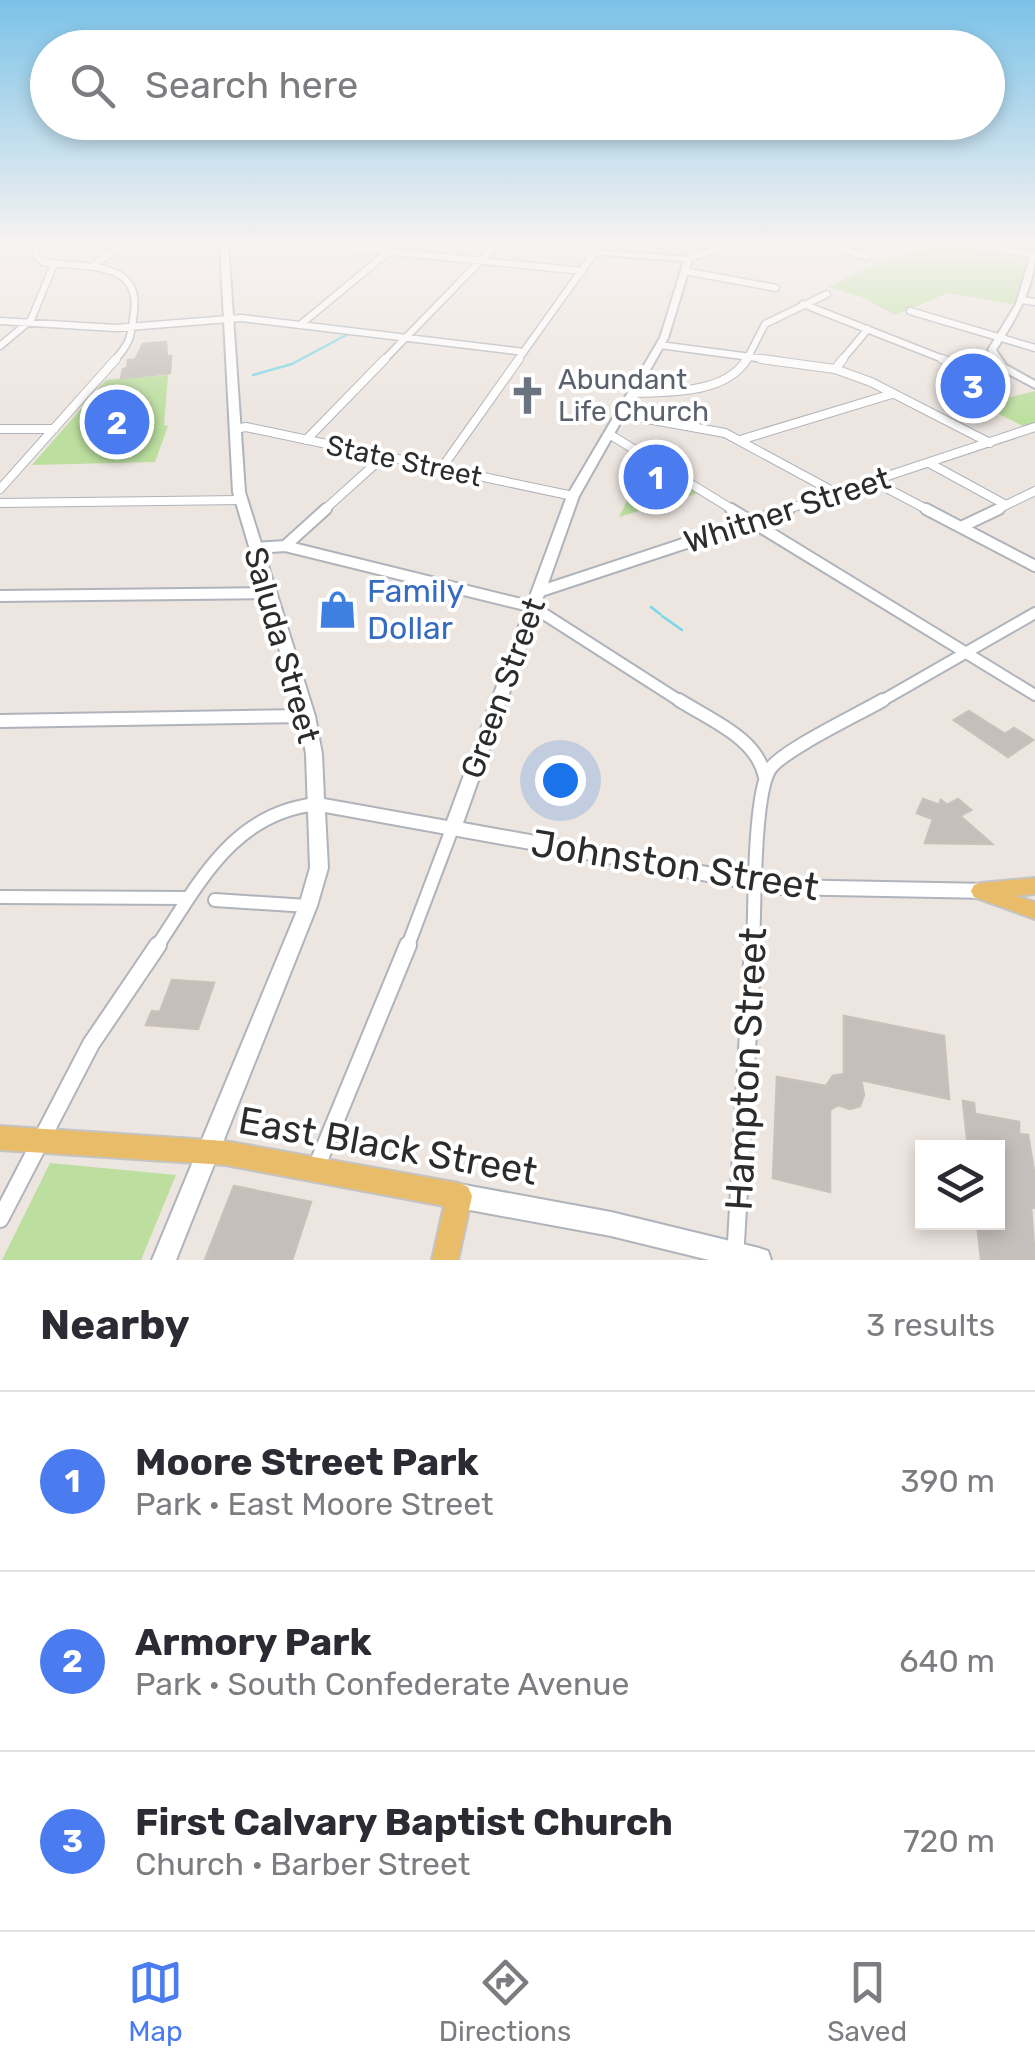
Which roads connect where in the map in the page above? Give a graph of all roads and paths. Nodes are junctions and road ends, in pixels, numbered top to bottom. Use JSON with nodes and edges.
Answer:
{"nodes":[{"id":1,"x":37,"y":302,"type":"edge"},
{"id":2,"x":134,"y":302,"type":"edge"},
{"id":3,"x":227,"y":302,"type":"edge"},
{"id":4,"x":328,"y":302,"type":"edge"},
{"id":5,"x":441,"y":302,"type":"edge"},
{"id":6,"x":561,"y":302,"type":"edge"},
{"id":7,"x":674,"y":302,"type":"edge"},
{"id":8,"x":808,"y":302,"type":"edge"},
{"id":9,"x":1021,"y":302,"type":"edge"},
{"id":10,"x":803,"y":304,"type":"junction"},
{"id":11,"x":910,"y":310,"type":"dead end"},
{"id":12,"x":228,"y":318,"type":"junction"},
{"id":13,"x":0,"y":321,"type":"edge"},
{"id":14,"x":28,"y":322,"type":"junction"},
{"id":15,"x":300,"y":325,"type":"junction"},
{"id":16,"x":134,"y":327,"type":"junction"},
{"id":17,"x":868,"y":329,"type":"junction"},
{"id":18,"x":406,"y":338,"type":"junction"},
{"id":19,"x":999,"y":339,"type":"junction"},
{"id":20,"x":660,"y":345,"type":"junction"},
{"id":21,"x":0,"y":346,"type":"edge"},
{"id":22,"x":1035,"y":348,"type":"edge"},
{"id":23,"x":524,"y":352,"type":"junction"},
{"id":24,"x":749,"y":356,"type":"junction"},
{"id":25,"x":962,"y":367,"type":"dead end"},
{"id":26,"x":835,"y":369,"type":"junction"},
{"id":27,"x":1035,"y":385,"type":"edge"},
{"id":28,"x":633,"y":393,"type":"junction"},
{"id":29,"x":894,"y":394,"type":"junction"},
{"id":30,"x":620,"y":414,"type":"junction"},
{"id":31,"x":1035,"y":427,"type":"edge"},
{"id":32,"x":0,"y":429,"type":"edge"},
{"id":33,"x":54,"y":429,"type":"junction"},
{"id":34,"x":234,"y":429,"type":"junction"},
{"id":35,"x":609,"y":434,"type":"junction"},
{"id":36,"x":306,"y":440,"type":"junction"},
{"id":37,"x":740,"y":440,"type":"junction"},
{"id":38,"x":990,"y":442,"type":"junction"},
{"id":39,"x":382,"y":456,"type":"junction"},
{"id":40,"x":928,"y":463,"type":"junction"},
{"id":41,"x":442,"y":469,"type":"junction"},
{"id":42,"x":874,"y":481,"type":"junction"},
{"id":43,"x":0,"y":489,"type":"edge"},
{"id":44,"x":1035,"y":491,"type":"edge"},
{"id":45,"x":836,"y":493,"type":"junction"},
{"id":46,"x":573,"y":496,"type":"junction"},
{"id":47,"x":241,"y":500,"type":"junction"},
{"id":48,"x":0,"y":503,"type":"edge"},
{"id":49,"x":1006,"y":505,"type":"junction"},
{"id":50,"x":752,"y":522,"type":"junction"},
{"id":51,"x":961,"y":527,"type":"junction"},
{"id":52,"x":286,"y":546,"type":"junction"},
{"id":53,"x":256,"y":548,"type":"junction"},
{"id":54,"x":1035,"y":566,"type":"edge"},
{"id":55,"x":538,"y":592,"type":"junction"},
{"id":56,"x":270,"y":593,"type":"junction"},
{"id":57,"x":0,"y":596,"type":"edge"},
{"id":58,"x":533,"y":607,"type":"junction"},
{"id":59,"x":1035,"y":613,"type":"edge"},
{"id":60,"x":966,"y":653,"type":"junction"},
{"id":61,"x":1035,"y":695,"type":"edge"},
{"id":62,"x":306,"y":716,"type":"junction"},
{"id":63,"x":0,"y":721,"type":"edge"},
{"id":64,"x":747,"y":743,"type":"junction"},
{"id":65,"x":785,"y":756,"type":"junction"},
{"id":66,"x":765,"y":778,"type":"junction"},
{"id":67,"x":318,"y":804,"type":"junction"},
{"id":68,"x":452,"y":828,"type":"junction"},
{"id":69,"x":758,"y":884,"type":"junction"},
{"id":70,"x":1035,"y":886,"type":"edge"},
{"id":71,"x":982,"y":890,"type":"junction"},
{"id":72,"x":1035,"y":894,"type":"edge"},
{"id":73,"x":0,"y":897,"type":"edge"},
{"id":74,"x":188,"y":898,"type":"junction"},
{"id":75,"x":216,"y":900,"type":"dead end"},
{"id":76,"x":308,"y":906,"type":"junction"},
{"id":77,"x":1035,"y":911,"type":"edge"},
{"id":78,"x":0,"y":1138,"type":"edge"},
{"id":79,"x":41,"y":1140,"type":"junction"},
{"id":80,"x":209,"y":1151,"type":"junction"},
{"id":81,"x":316,"y":1169,"type":"junction"},
{"id":82,"x":459,"y":1196,"type":"junction"},
{"id":83,"x":0,"y":1219,"type":"edge"},
{"id":84,"x":743,"y":1258,"type":"edge"},
{"id":85,"x":164,"y":1260,"type":"edge"},
{"id":86,"x":445,"y":1260,"type":"edge"}],
"edges":[{"from":1,"to":14,"type":"street"},
{"from":2,"to":16,"type":"street"},
{"from":3,"to":12,"type":"main road","name":"Saluda Street"},
{"from":4,"to":15,"type":"street"},
{"from":5,"to":18,"type":"street"},
{"from":6,"to":23,"type":"street"},
{"from":7,"to":20,"type":"main road","name":"Green Street"},
{"from":8,"to":10,"type":"street"},
{"from":9,"to":19,"type":"main road"},
{"from":10,"to":17,"type":"street"},
{"from":10,"to":24,"type":"street"},
{"from":11,"to":19,"type":"street"},
{"from":12,"to":15,"type":"street"},
{"from":12,"to":16,"type":"street"},
{"from":12,"to":34,"type":"main road","name":"Saluda Street"},
{"from":13,"to":14,"type":"street"},
{"from":14,"to":16,"type":"street"},
{"from":14,"to":21,"type":"street"},
{"from":15,"to":18,"type":"street"},
{"from":16,"to":33,"type":"street"},
{"from":17,"to":25,"type":"street"},
{"from":17,"to":26,"type":"street"},
{"from":18,"to":23,"type":"street"},
{"from":18,"to":36,"type":"street"},
{"from":19,"to":22,"type":"street"},
{"from":19,"to":27,"type":"main road"},
{"from":20,"to":24,"type":"street"},
{"from":20,"to":28,"type":"main road","name":"Green Street"},
{"from":23,"to":41,"type":"street"},
{"from":24,"to":26,"type":"street"},
{"from":24,"to":28,"type":"street"},
{"from":26,"to":29,"type":"street"},
{"from":28,"to":30,"type":"main road","name":"Green Street"},
{"from":29,"to":37,"type":"street"},
{"from":29,"to":38,"type":"street"},
{"from":30,"to":35,"type":"main road","name":"Green Street"},
{"from":30,"to":37,"type":"street"},
{"from":31,"to":38,"type":"street","name":"Whitner Street"},
{"from":32,"to":33,"type":"street"},
{"from":33,"to":43,"type":"street"},
{"from":34,"to":36,"type":"street","name":"State Street"},
{"from":34,"to":47,"type":"main road","name":"Saluda Street"},
{"from":35,"to":46,"type":"main road","name":"Green Street"},
{"from":35,"to":50,"type":"street"},
{"from":36,"to":39,"type":"street","name":"State Street"},
{"from":37,"to":45,"type":"street"},
{"from":38,"to":40,"type":"street","name":"Whitner Street"},
{"from":39,"to":41,"type":"street","name":"State Street"},
{"from":39,"to":52,"type":"street"},
{"from":40,"to":42,"type":"street","name":"Whitner Street"},
{"from":40,"to":49,"type":"street"},
{"from":41,"to":46,"type":"street","name":"State Street"},
{"from":42,"to":45,"type":"street","name":"Whitner Street"},
{"from":42,"to":51,"type":"street"},
{"from":44,"to":49,"type":"street"},
{"from":45,"to":50,"type":"street","name":"Whitner Street"},
{"from":46,"to":55,"type":"main road","name":"Green Street"},
{"from":47,"to":48,"type":"street"},
{"from":47,"to":53,"type":"main road","name":"Saluda Street"},
{"from":49,"to":51,"type":"street"},
{"from":50,"to":55,"type":"street","name":"Whitner Street"},
{"from":50,"to":60,"type":"street"},
{"from":51,"to":54,"type":"street"},
{"from":52,"to":53,"type":"street"},
{"from":52,"to":58,"type":"street"},
{"from":53,"to":56,"type":"main road","name":"Saluda Street"},
{"from":55,"to":58,"type":"main road","name":"Green Street"},
{"from":56,"to":57,"type":"street"},
{"from":56,"to":62,"type":"main road","name":"Saluda Street"},
{"from":58,"to":64,"type":"street"},
{"from":58,"to":68,"type":"main road","name":"Green Street"},
{"from":59,"to":60,"type":"street"},
{"from":60,"to":61,"type":"street"},
{"from":60,"to":65,"type":"street"},
{"from":62,"to":63,"type":"street"},
{"from":62,"to":67,"type":"main road","name":"Saluda Street"},
{"from":64,"to":65,"type":"street"},
{"from":64,"to":66,"type":"street"},
{"from":65,"to":66,"type":"street"},
{"from":66,"to":69,"type":"street","name":"Hampton Street"},
{"from":67,"to":68,"type":"main road","name":"Johnston Street"},
{"from":67,"to":74,"type":"street"},
{"from":67,"to":76,"type":"main road","name":"Saluda Street"},
{"from":68,"to":69,"type":"main road","name":"Johnston Street"},
{"from":68,"to":81,"type":"street","name":"Green Street"},
{"from":69,"to":71,"type":"main road","name":"Johnston Street"},
{"from":69,"to":84,"type":"street","name":"Hampton Street"},
{"from":70,"to":71,"type":"main road"},
{"from":71,"to":72,"type":"main road","name":"Johnston Street"},
{"from":71,"to":77,"type":"main road"},
{"from":73,"to":74,"type":"street"},
{"from":74,"to":79,"type":"street"},
{"from":75,"to":76,"type":"street"},
{"from":76,"to":80,"type":"main road","name":"Saluda Street"},
{"from":78,"to":79,"type":"main road","name":"East Black Street"},
{"from":79,"to":80,"type":"main road","name":"East Black Street"},
{"from":79,"to":83,"type":"street"},
{"from":80,"to":81,"type":"main road","name":"East Black Street"},
{"from":80,"to":85,"type":"main road","name":"Saluda Street"},
{"from":81,"to":82,"type":"main road","name":"East Black Street"},
{"from":82,"to":84,"type":"main road","name":"East Black Street"},
{"from":82,"to":86,"type":"main road"}]}
